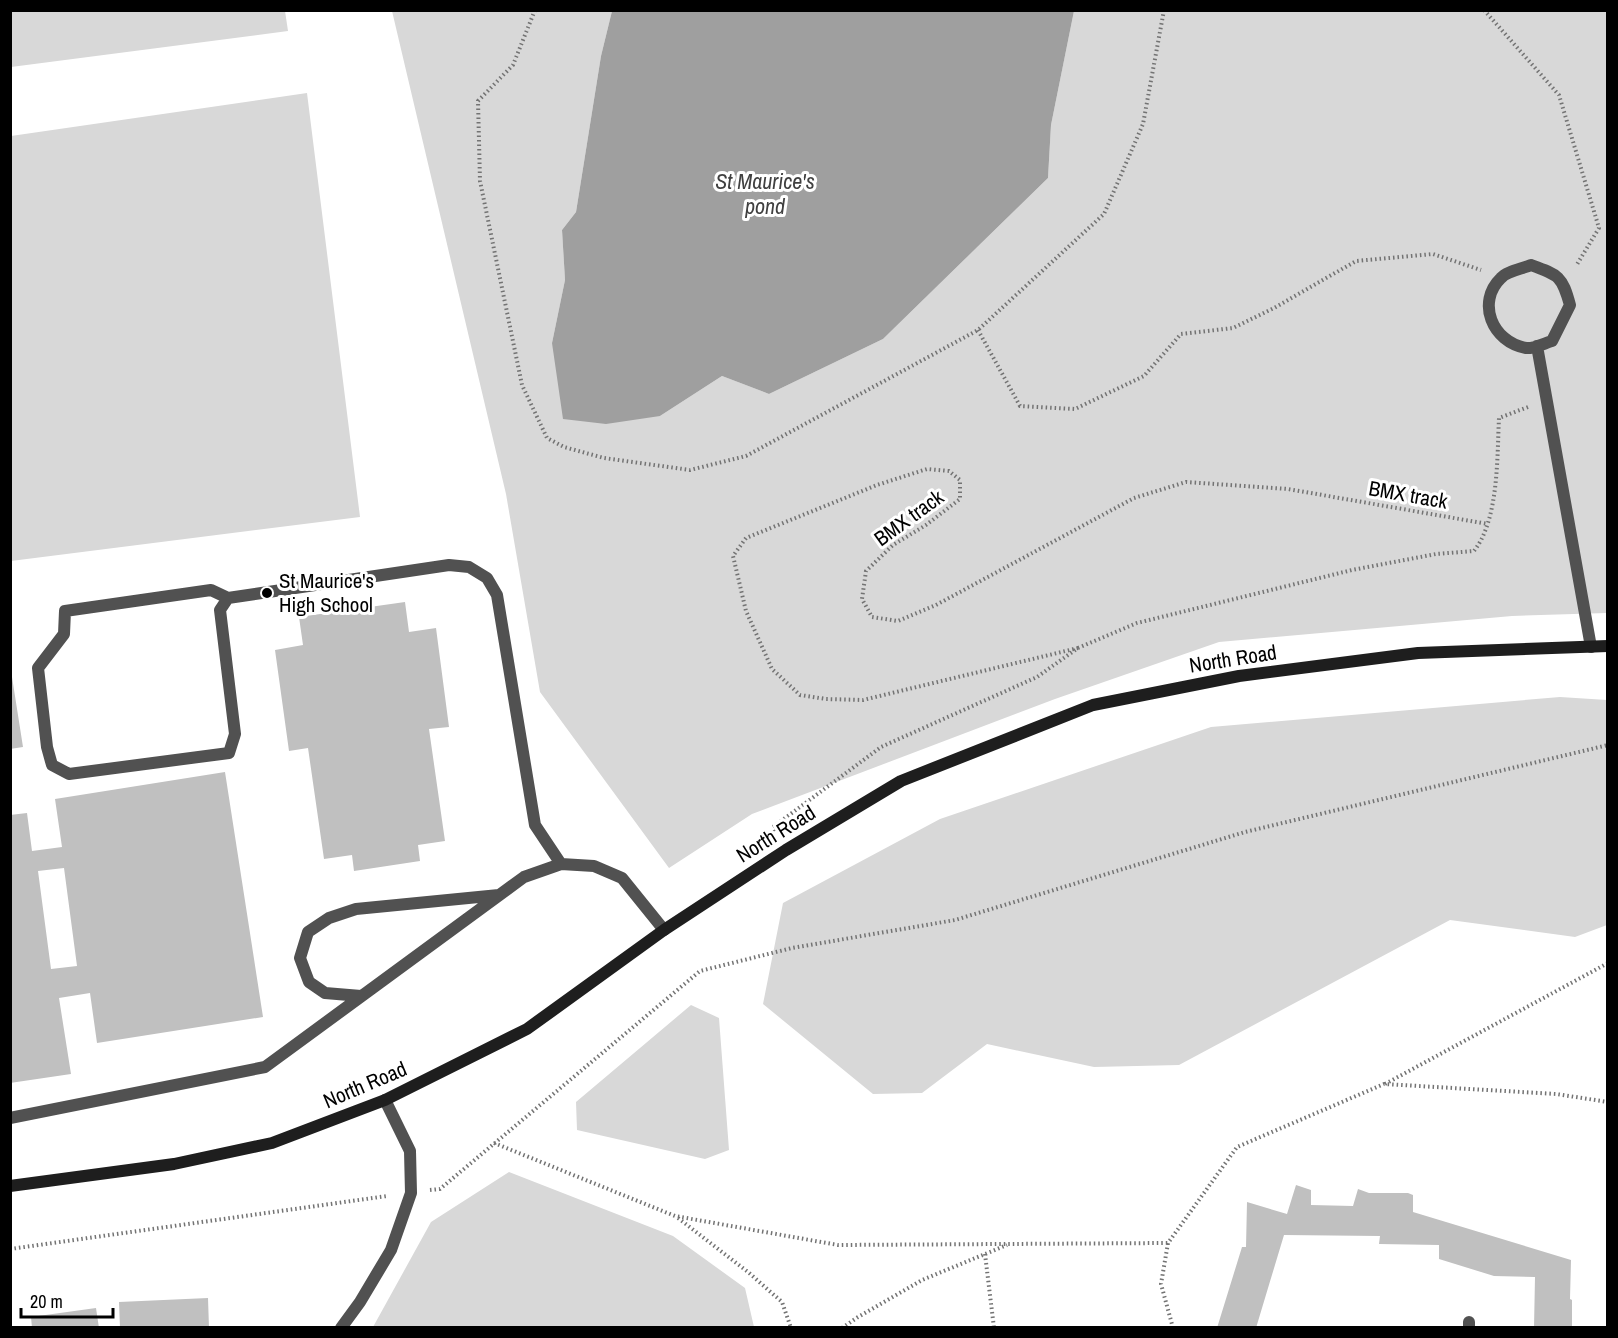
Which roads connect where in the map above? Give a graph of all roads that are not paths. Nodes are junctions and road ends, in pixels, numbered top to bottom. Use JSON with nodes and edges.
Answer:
{"nodes":[{"id":1,"x":1537,"y":346,"type":"junction"},
{"id":2,"x":228,"y":598,"type":"junction"},
{"id":3,"x":1608,"y":646,"type":"edge"},
{"id":4,"x":1591,"y":647,"type":"junction"},
{"id":5,"x":561,"y":864,"type":"junction"},
{"id":6,"x":499,"y":895,"type":"junction"},
{"id":7,"x":664,"y":930,"type":"junction"},
{"id":8,"x":361,"y":996,"type":"junction"},
{"id":9,"x":385,"y":1100,"type":"junction"},
{"id":10,"x":10,"y":1118,"type":"edge"},
{"id":11,"x":10,"y":1186,"type":"edge"},
{"id":12,"x":341,"y":1328,"type":"edge"}],
"edges":[{"from":1,"to":1,"type":"street"},
{"from":1,"to":4,"type":"street"},
{"from":2,"to":2,"type":"street"},
{"from":2,"to":5,"type":"street"},
{"from":3,"to":4,"type":"main road","name":"North Road"},
{"from":4,"to":7,"type":"main road","name":"North Road"},
{"from":5,"to":6,"type":"street"},
{"from":5,"to":7,"type":"street"},
{"from":6,"to":8,"type":"street"},
{"from":6,"to":8,"type":"street"},
{"from":7,"to":9,"type":"main road","name":"North Road"},
{"from":8,"to":10,"type":"street"},
{"from":9,"to":11,"type":"main road","name":"North Road"},
{"from":9,"to":12,"type":"street"}]}
